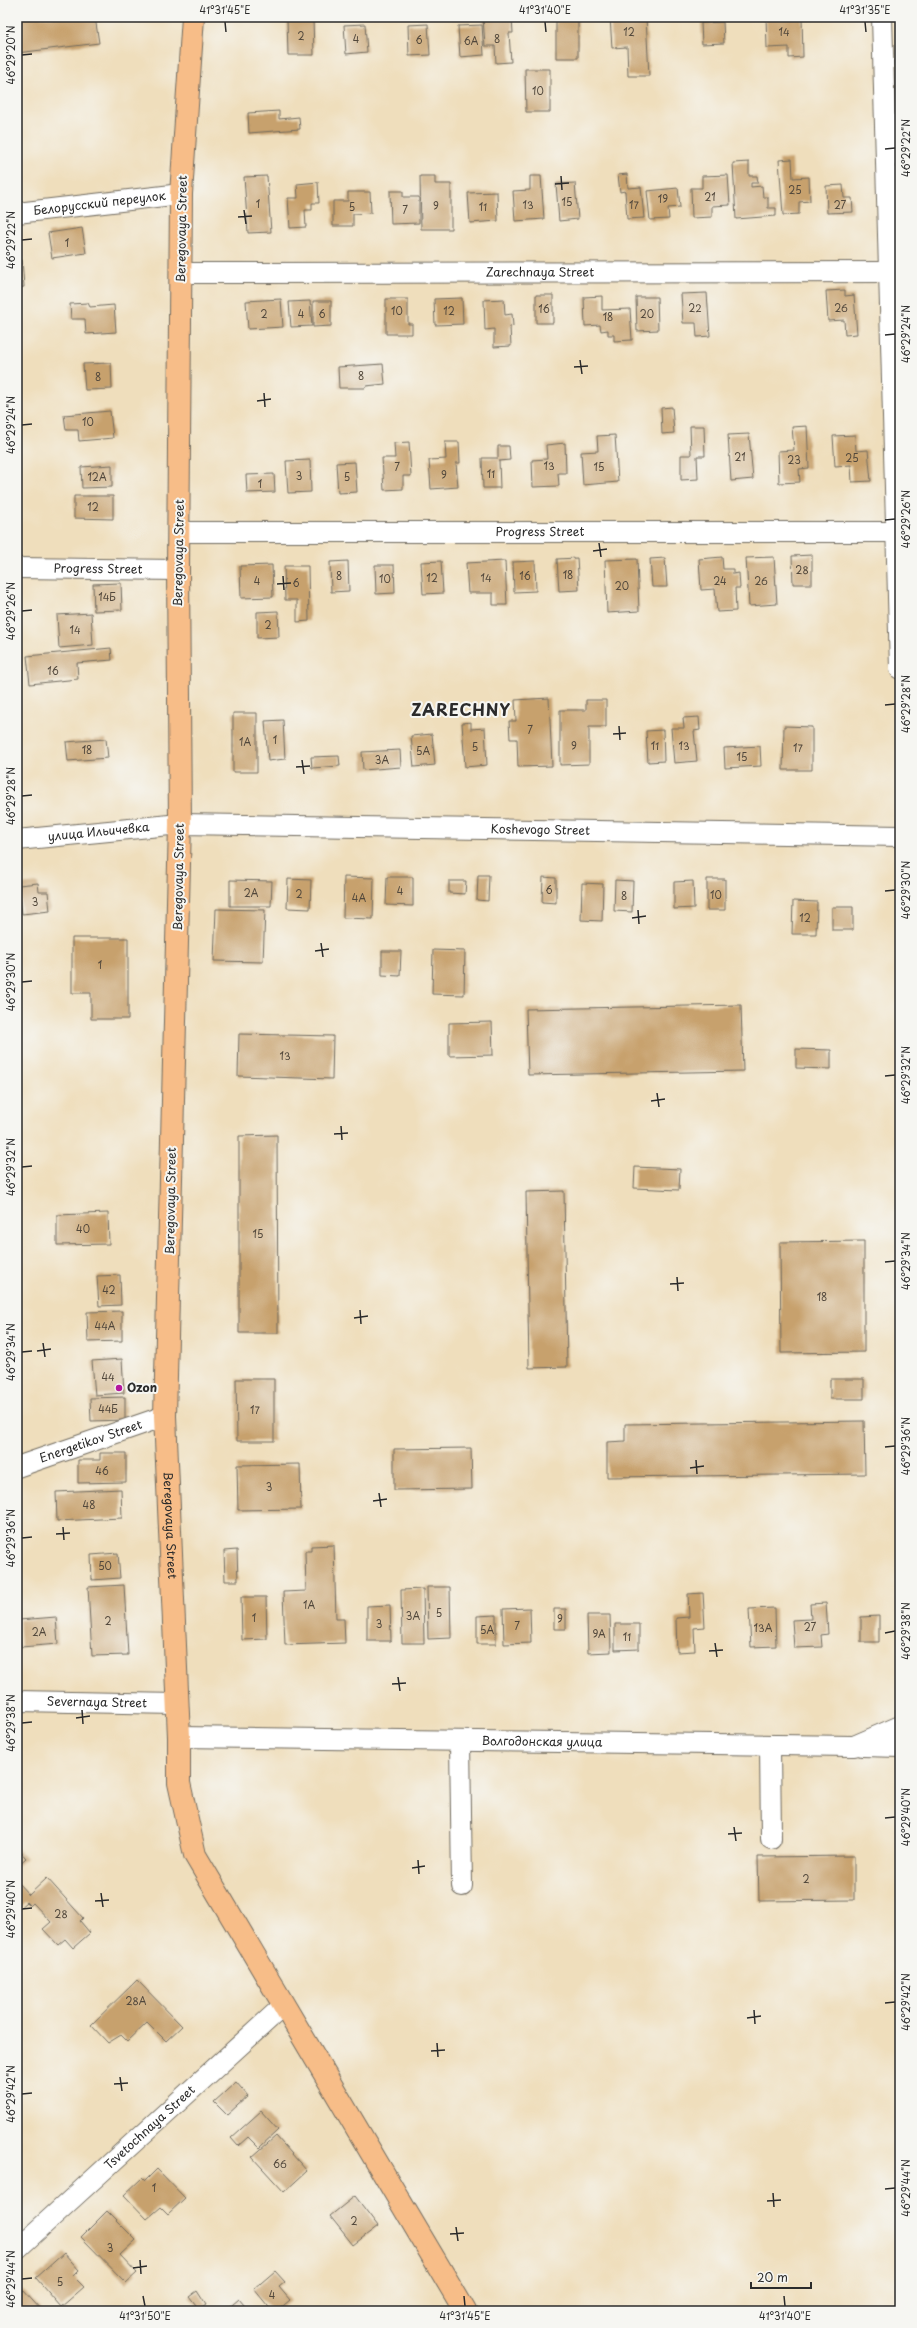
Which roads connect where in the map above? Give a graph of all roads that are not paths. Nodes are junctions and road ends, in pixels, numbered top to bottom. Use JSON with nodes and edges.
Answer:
{"nodes":[{"id":1,"x":193,"y":17,"type":"edge"},
{"id":2,"x":882,"y":17,"type":"edge"},
{"id":3,"x":181,"y":194,"type":"junction"},
{"id":4,"x":17,"y":213,"type":"edge"},
{"id":5,"x":894,"y":272,"type":"edge"},
{"id":6,"x":181,"y":273,"type":"junction"},
{"id":7,"x":180,"y":532,"type":"junction"},
{"id":8,"x":898,"y":532,"type":"edge"},
{"id":9,"x":17,"y":568,"type":"edge"},
{"id":10,"x":178,"y":570,"type":"junction"},
{"id":11,"x":900,"y":669,"type":"edge"},
{"id":12,"x":180,"y":824,"type":"junction"},
{"id":13,"x":900,"y":836,"type":"edge"},
{"id":14,"x":17,"y":840,"type":"edge"},
{"id":15,"x":165,"y":1416,"type":"junction"},
{"id":16,"x":17,"y":1467,"type":"edge"},
{"id":17,"x":17,"y":1701,"type":"edge"},
{"id":18,"x":177,"y":1704,"type":"junction"},
{"id":19,"x":900,"y":1726,"type":"edge"},
{"id":20,"x":179,"y":1737,"type":"junction"},
{"id":21,"x":460,"y":1741,"type":"junction"},
{"id":22,"x":770,"y":1745,"type":"junction"},
{"id":23,"x":854,"y":1746,"type":"junction"},
{"id":24,"x":900,"y":1747,"type":"edge"},
{"id":25,"x":771,"y":1839,"type":"dead end"},
{"id":26,"x":462,"y":1886,"type":"dead end"},
{"id":27,"x":283,"y":2006,"type":"junction"},
{"id":28,"x":17,"y":2248,"type":"edge"},
{"id":29,"x":465,"y":2311,"type":"edge"}],
"edges":[{"from":1,"to":3,"type":"main road","name":"Beregovaya Street"},
{"from":2,"to":5,"type":"street"},
{"from":3,"to":4,"type":"street","name":"Белорусский переулок"},
{"from":3,"to":6,"type":"main road","name":"Beregovaya Street"},
{"from":5,"to":6,"type":"street","name":"Zarechnaya Street"},
{"from":5,"to":8,"type":"street"},
{"from":6,"to":7,"type":"main road","name":"Beregovaya Street"},
{"from":7,"to":8,"type":"street","name":"Progress Street"},
{"from":7,"to":10,"type":"main road","name":"Beregovaya Street"},
{"from":8,"to":11,"type":"street"},
{"from":9,"to":10,"type":"street","name":"Progress Street"},
{"from":10,"to":12,"type":"main road","name":"Beregovaya Street"},
{"from":12,"to":13,"type":"street","name":"Koshevogo Street"},
{"from":12,"to":14,"type":"street","name":"улица Ильичевка"},
{"from":12,"to":15,"type":"main road","name":"Beregovaya Street"},
{"from":15,"to":16,"type":"street","name":"Energetikov Street"},
{"from":15,"to":18,"type":"main road","name":"Beregovaya Street"},
{"from":17,"to":18,"type":"street","name":"Severnaya Street"},
{"from":18,"to":20,"type":"main road","name":"Beregovaya Street"},
{"from":19,"to":23,"type":"street","name":"Волгодонская улица"},
{"from":20,"to":21,"type":"street","name":"Волгодонская улица"},
{"from":20,"to":27,"type":"main road","name":"Beregovaya Street"},
{"from":21,"to":22,"type":"street","name":"Волгодонская улица"},
{"from":21,"to":26,"type":"street"},
{"from":22,"to":23,"type":"street","name":"Волгодонская улица"},
{"from":22,"to":25,"type":"street"},
{"from":23,"to":24,"type":"street"},
{"from":27,"to":28,"type":"street","name":"Tsvetochnaya Street"},
{"from":27,"to":29,"type":"main road","name":"Beregovaya Street"}]}
